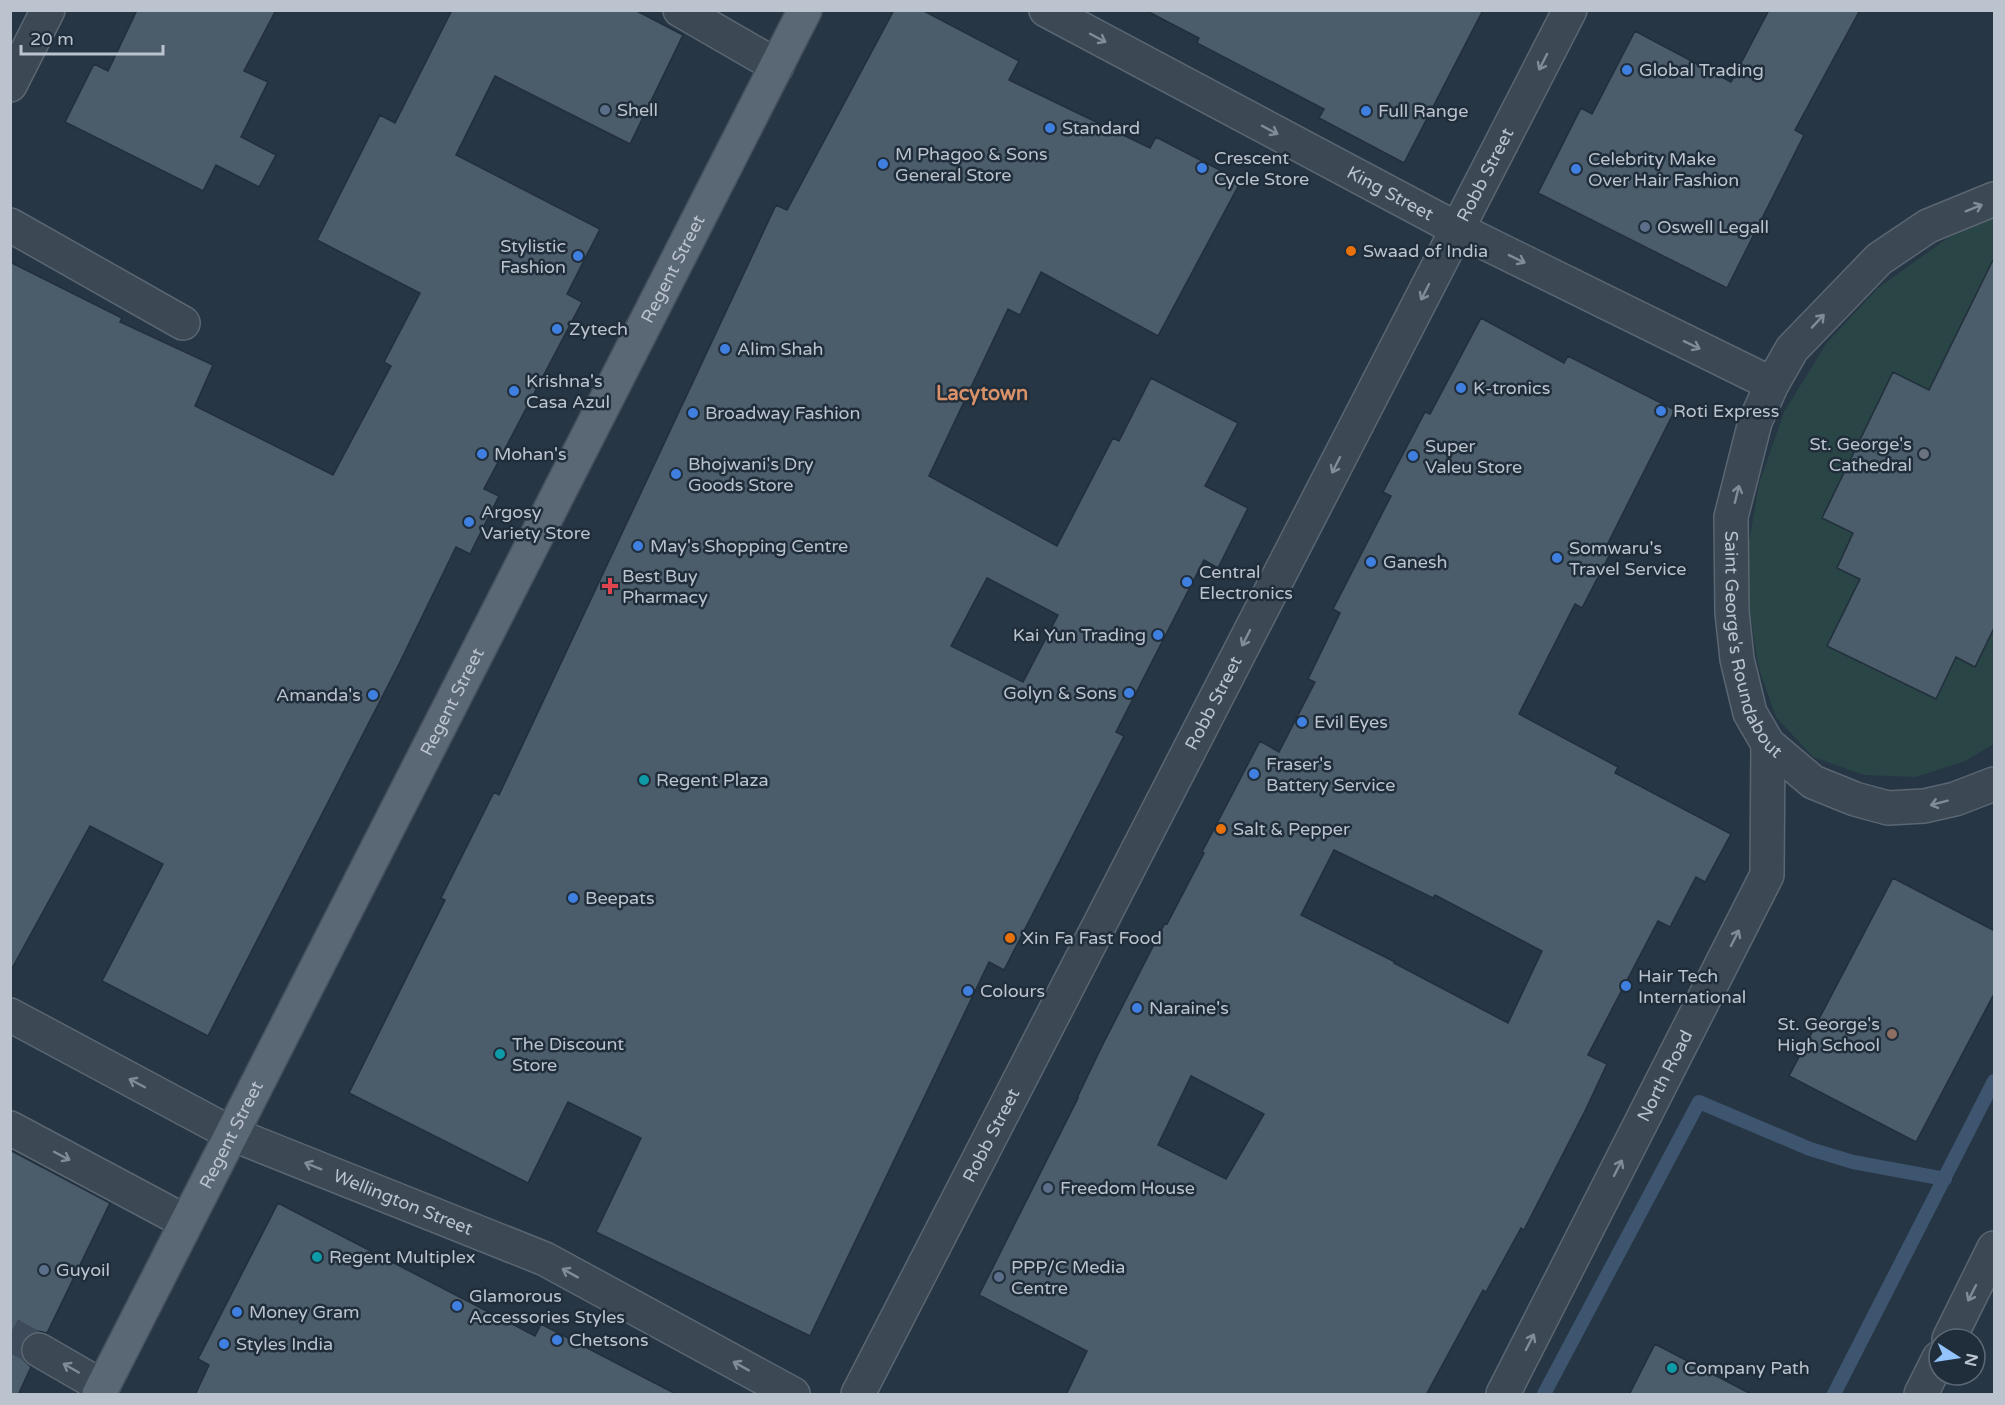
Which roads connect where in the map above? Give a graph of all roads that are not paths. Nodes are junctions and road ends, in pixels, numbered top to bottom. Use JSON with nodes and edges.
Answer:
{"nodes":[{"id":1,"x":48,"y":10,"type":"edge"},
{"id":2,"x":680,"y":10,"type":"edge"},
{"id":3,"x":806,"y":10,"type":"edge"},
{"id":4,"x":1046,"y":10,"type":"edge"},
{"id":5,"x":1570,"y":10,"type":"edge"},
{"id":6,"x":777,"y":66,"type":"junction"},
{"id":7,"x":10,"y":85,"type":"edge"},
{"id":8,"x":1995,"y":199,"type":"edge"},
{"id":9,"x":10,"y":225,"type":"edge"},
{"id":10,"x":1457,"y":230,"type":"junction"},
{"id":11,"x":183,"y":322,"type":"dead end"},
{"id":12,"x":1772,"y":384,"type":"junction"},
{"id":13,"x":1768,"y":744,"type":"junction"},
{"id":14,"x":1995,"y":784,"type":"edge"},
{"id":15,"x":10,"y":1015,"type":"edge"},
{"id":16,"x":10,"y":1128,"type":"edge"},
{"id":17,"x":232,"y":1134,"type":"junction"},
{"id":18,"x":186,"y":1222,"type":"junction"},
{"id":19,"x":1995,"y":1248,"type":"edge"},
{"id":20,"x":1955,"y":1327,"type":"edge"},
{"id":21,"x":39,"y":1350,"type":"tunnel mouth"},
{"id":22,"x":101,"y":1391,"type":"edge"},
{"id":23,"x":793,"y":1395,"type":"edge"},
{"id":24,"x":858,"y":1395,"type":"edge"},
{"id":25,"x":1503,"y":1395,"type":"edge"}],
"edges":[{"from":1,"to":7,"type":"street"},
{"from":2,"to":6,"type":"street"},
{"from":3,"to":6,"type":"main road","name":"Regent Street"},
{"from":4,"to":10,"type":"street","name":"King Street","one_way":true},
{"from":5,"to":10,"type":"street","name":"Robb Street","one_way":true},
{"from":6,"to":17,"type":"main road","name":"Regent Street"},
{"from":12,"to":8,"type":"street","name":"Saint George's Roundabout","one_way":true},
{"from":9,"to":11,"type":"street"},
{"from":10,"to":12,"type":"street","name":"King Street","one_way":true},
{"from":10,"to":24,"type":"street","name":"Robb Street","one_way":true},
{"from":13,"to":12,"type":"street","name":"Saint George's Roundabout","one_way":true},
{"from":14,"to":13,"type":"street","name":"Saint George's Roundabout","one_way":true},
{"from":25,"to":13,"type":"street","name":"North Road","one_way":true},
{"from":17,"to":15,"type":"street","name":"Wellington Street","one_way":true},
{"from":16,"to":18,"type":"street","one_way":true},
{"from":17,"to":18,"type":"main road","name":"Regent Street"},
{"from":23,"to":17,"type":"street","name":"Wellington Street","one_way":true},
{"from":18,"to":22,"type":"main road","name":"Regent Street"},
{"from":19,"to":20,"type":"street","one_way":true},
{"from":22,"to":21,"type":"street","one_way":true}]}
